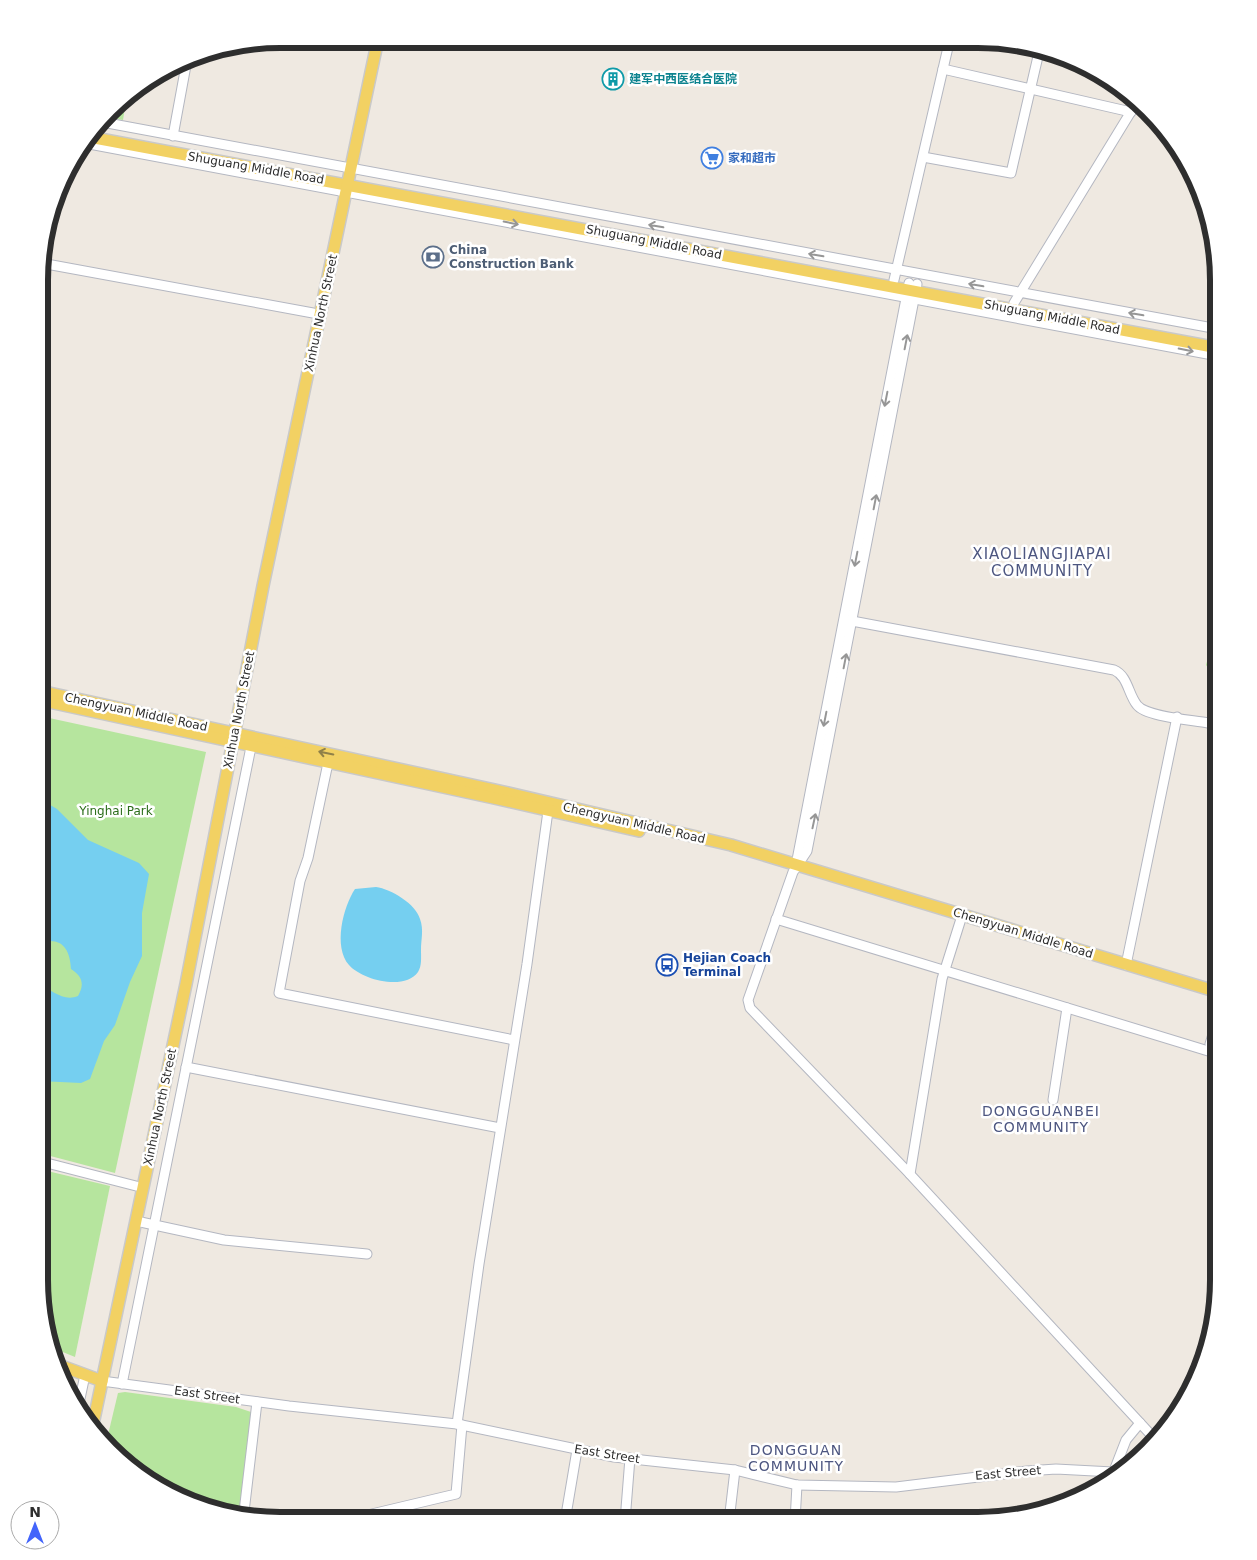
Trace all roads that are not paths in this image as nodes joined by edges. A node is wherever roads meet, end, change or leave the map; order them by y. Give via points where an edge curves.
1 (369, 48) edge
2 (376, 48) edge
3 (948, 48) edge
4 (1038, 55) edge
5 (186, 67) edge
6 (943, 69) junction
7 (1030, 89) junction
8 (1133, 108) edge
9 (1134, 108) edge
10 (109, 123) edge
11 (101, 132) edge
12 (172, 136) junction
13 (96, 138) edge
14 (92, 144) edge
15 (923, 157) junction
16 (345, 180) junction
17 (48, 264) edge
18 (895, 275) junction
19 (911, 291) junction
20 (1017, 298) junction
21 (313, 313) junction
22 (1210, 329) edge
23 (1210, 338) edge
24 (1210, 347) edge
25 (1210, 354) edge
26 (852, 621) junction
27 (48, 693) edge
28 (48, 702) edge
29 (1177, 717) junction
30 (1210, 723) edge
31 (230, 737) junction
32 (252, 747) junction
33 (328, 763) junction
34 (548, 811) junction
35 (794, 868) junction
36 (776, 919) junction
37 (960, 922) junction
38 (1126, 964) junction
39 (944, 972) junction
40 (1210, 990) edge
41 (1210, 998) edge
42 (1067, 1008) junction
43 (514, 1040) junction
44 (1210, 1052) edge
45 (186, 1067) junction
46 (1053, 1100) dead end
47 (500, 1128) junction
48 (48, 1164) edge
49 (910, 1174) junction
50 (136, 1186) junction
51 (136, 1221) junction
52 (154, 1225) junction
53 (366, 1254) dead end
54 (64, 1367) edge
55 (94, 1378) junction
56 (122, 1384) junction
57 (82, 1401) edge
58 (257, 1402) junction
59 (88, 1411) edge
60 (93, 1418) edge
61 (1140, 1423) junction
62 (460, 1425) junction
63 (1151, 1434) edge
64 (577, 1450) junction
65 (630, 1458) junction
66 (1115, 1467) edge
67 (736, 1470) junction
68 (1105, 1473) edge
69 (796, 1485) junction
70 (244, 1510) edge
71 (380, 1512) edge
72 (566, 1512) edge
73 (626, 1512) edge
74 (730, 1512) edge
75 (795, 1512) edge

1 - 16 main road, Xinhua North Street
2 - 16 main road, Xinhua North Street
3 - 6 street
4 - 7 street
5 - 12 street
6 - 7 street
6 - 15 street
7 - 8 street
7 - 15 street via 1011,173
9 - 20 street
10 - 12 street
11 - 16 main road, Shuguang Middle Road
12 - 16 street
13 - 16 main road, Shuguang Middle Road
14 - 16 street
15 - 18 street
18 -> 16 main road, Shuguang Middle Road
16 -> 19 main road, Shuguang Middle Road
16 - 21 main road, Xinhua North Street
16 - 31 main road, Xinhua North Street
17 - 21 street
18 - 19 main road, Shuguang Middle Road
20 -> 18 street
19 - 20 main road, Shuguang Middle Road
19 - 24 main road, Shuguang Middle Road
19 -> 25 street
26 -> 19 street
19 -> 35 street
22 -> 20 street
20 - 23 main road, Shuguang Middle Road
21 - 31 main road, Xinhua North Street
26 - 29 street via 1114,670 1123,677 1141,709
35 -> 26 street via 807,851
27 - 31 main road, Chengyuan Middle Road
28 - 31 main road, Chengyuan Middle Road
29 - 30 street
29 - 38 street
31 - 32 main road, Chengyuan Middle Road
35 -> 31 main road, Chengyuan Middle Road via 730,845 644,824
31 - 50 main road, Xinhua North Street
31 - 51 main road, Xinhua North Street via 186,984
32 - 33 main road, Chengyuan Middle Road
32 - 45 street
33 - 34 main road, Chengyuan Middle Road
33 - 43 street via 300,881 279,993
34 - 35 main road, Chengyuan Middle Road
34 - 43 street
35 - 36 street
35 - 37 main road, Chengyuan Middle Road
35 - 38 main road, Chengyuan Middle Road
36 - 39 street
36 - 49 street via 749,992 750,1008
37 - 39 street
37 - 41 main road, Chengyuan Middle Road
38 - 40 main road, Chengyuan Middle Road
39 - 42 street
39 - 49 street
42 - 44 street
42 - 46 street
43 - 47 street
45 - 47 street
45 - 52 street
47 - 62 street
48 - 50 street
49 - 61 street
50 - 55 main road, Xinhua North Street
51 - 52 street
51 - 55 main road, Xinhua North Street
52 - 53 street via 224,1240
52 - 56 street
54 - 55 main road
55 - 56 street, East Street
55 - 57 street
55 - 59 main road
55 - 60 main road
56 - 58 street, East Street
58 - 62 street, East Street
58 - 70 street
61 - 63 street
61 - 66 street via 1126,1440
62 - 64 street, East Street
62 - 71 street via 456,1494
64 - 65 street, East Street
64 - 72 street
65 - 67 street, East Street
65 - 73 street
67 - 69 street, East Street
67 - 74 street
68 - 69 street, East Street via 1056,1469 896,1487
69 - 75 street

